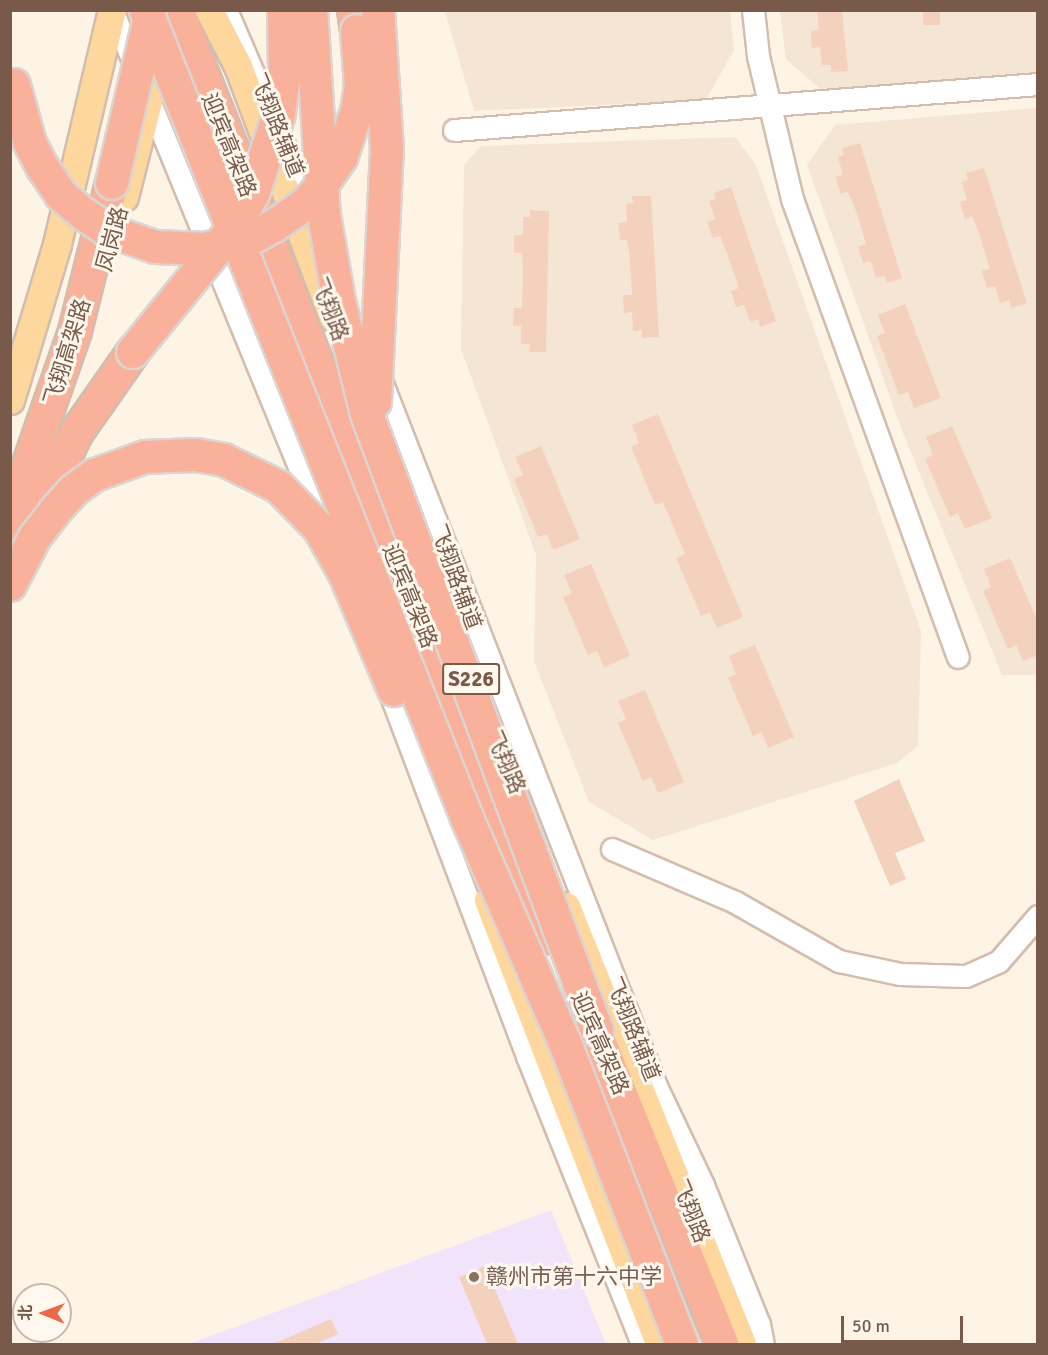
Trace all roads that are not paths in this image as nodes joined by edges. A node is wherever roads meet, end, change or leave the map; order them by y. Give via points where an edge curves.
1 (112, 10) edge
2 (130, 10) edge
3 (146, 10) edge
4 (151, 10) edge
5 (169, 10) edge
6 (177, 10) edge
7 (209, 10) edge
8 (226, 10) edge
9 (284, 10) edge
10 (311, 10) edge
11 (354, 10) edge
12 (378, 10) edge
13 (753, 10) edge
14 (10, 65) edge
15 (157, 75) junction
16 (1038, 84) edge
17 (149, 101) junction
18 (770, 105) junction
19 (454, 130) dead end
20 (103, 181) junction
21 (280, 351) junction
22 (10, 400) edge
23 (381, 445) junction
24 (10, 458) edge
25 (10, 518) edge
26 (10, 546) edge
27 (10, 579) edge
28 (10, 585) edge
29 (958, 657) dead end
30 (612, 849) dead end
31 (1038, 916) edge
32 (597, 1030) junction
33 (565, 1043) junction
34 (684, 1245) junction
35 (649, 1261) junction
36 (642, 1344) edge
37 (659, 1344) edge
38 (677, 1344) edge
39 (682, 1344) edge
40 (722, 1344) edge
41 (728, 1344) edge
42 (741, 1344) edge
43 (763, 1344) edge

1 - 17 street
1 - 22 main road via 57,244
2 - 15 main road, S226
2 - 20 highway
2 - 21 highway, bridge via 225,260
3 - 21 highway, 迎宾高架路, bridge
4 - 20 highway, bridge
5 - 15 main road, 凤岗路
6 - 32 highway, 迎宾高架路, bridge via 524,885
7 - 42 main road, 飞翔路 / S226 via 238,66 455,640 620,1035
8 - 43 street, 飞翔路辅道 via 251,61 417,469 473,626 656,1086 703,1185
9 - 27 highway, bridge via 285,69 279,114 253,194 233,229 134,352 77,432 28,531
10 - 23 highway, bridge via 324,215 348,342 367,414
11 - 14 highway, bridge via 361,87 341,158 322,185 290,216 255,236 205,249 155,247 128,238 107,230 62,195 30,143
12 - 23 highway, bridge via 387,149 374,390
13 - 18 street
15 - 17 main road, 凤岗路
15 - 37 main road, S226 via 399,663
16 - 18 street
17 - 26 main road, 凤岗路 via 105,269 60,416
17 - 36 street via 382,672 527,1056
18 - 19 street
18 - 29 street via 792,199
20 - 24 highway, 飞翔高架路
20 - 25 highway, 飞翔高架路 via 75,331
21 - 33 highway, 迎宾高架路, bridge via 467,818
23 - 32 highway, bridge
28 - 33 highway, bridge via 35,537 74,490 120,464 145,457 196,455 233,464 279,486 319,528 345,574 448,825
30 - 31 street via 735,902 839,961 900,974 966,976 999,961
32 - 34 highway, 迎宾高架路
33 - 35 highway, 迎宾高架路, bridge
34 - 40 highway, 迎宾高架路
34 - 41 highway
35 - 38 highway, bridge
35 - 39 highway, 迎宾高架路, bridge

